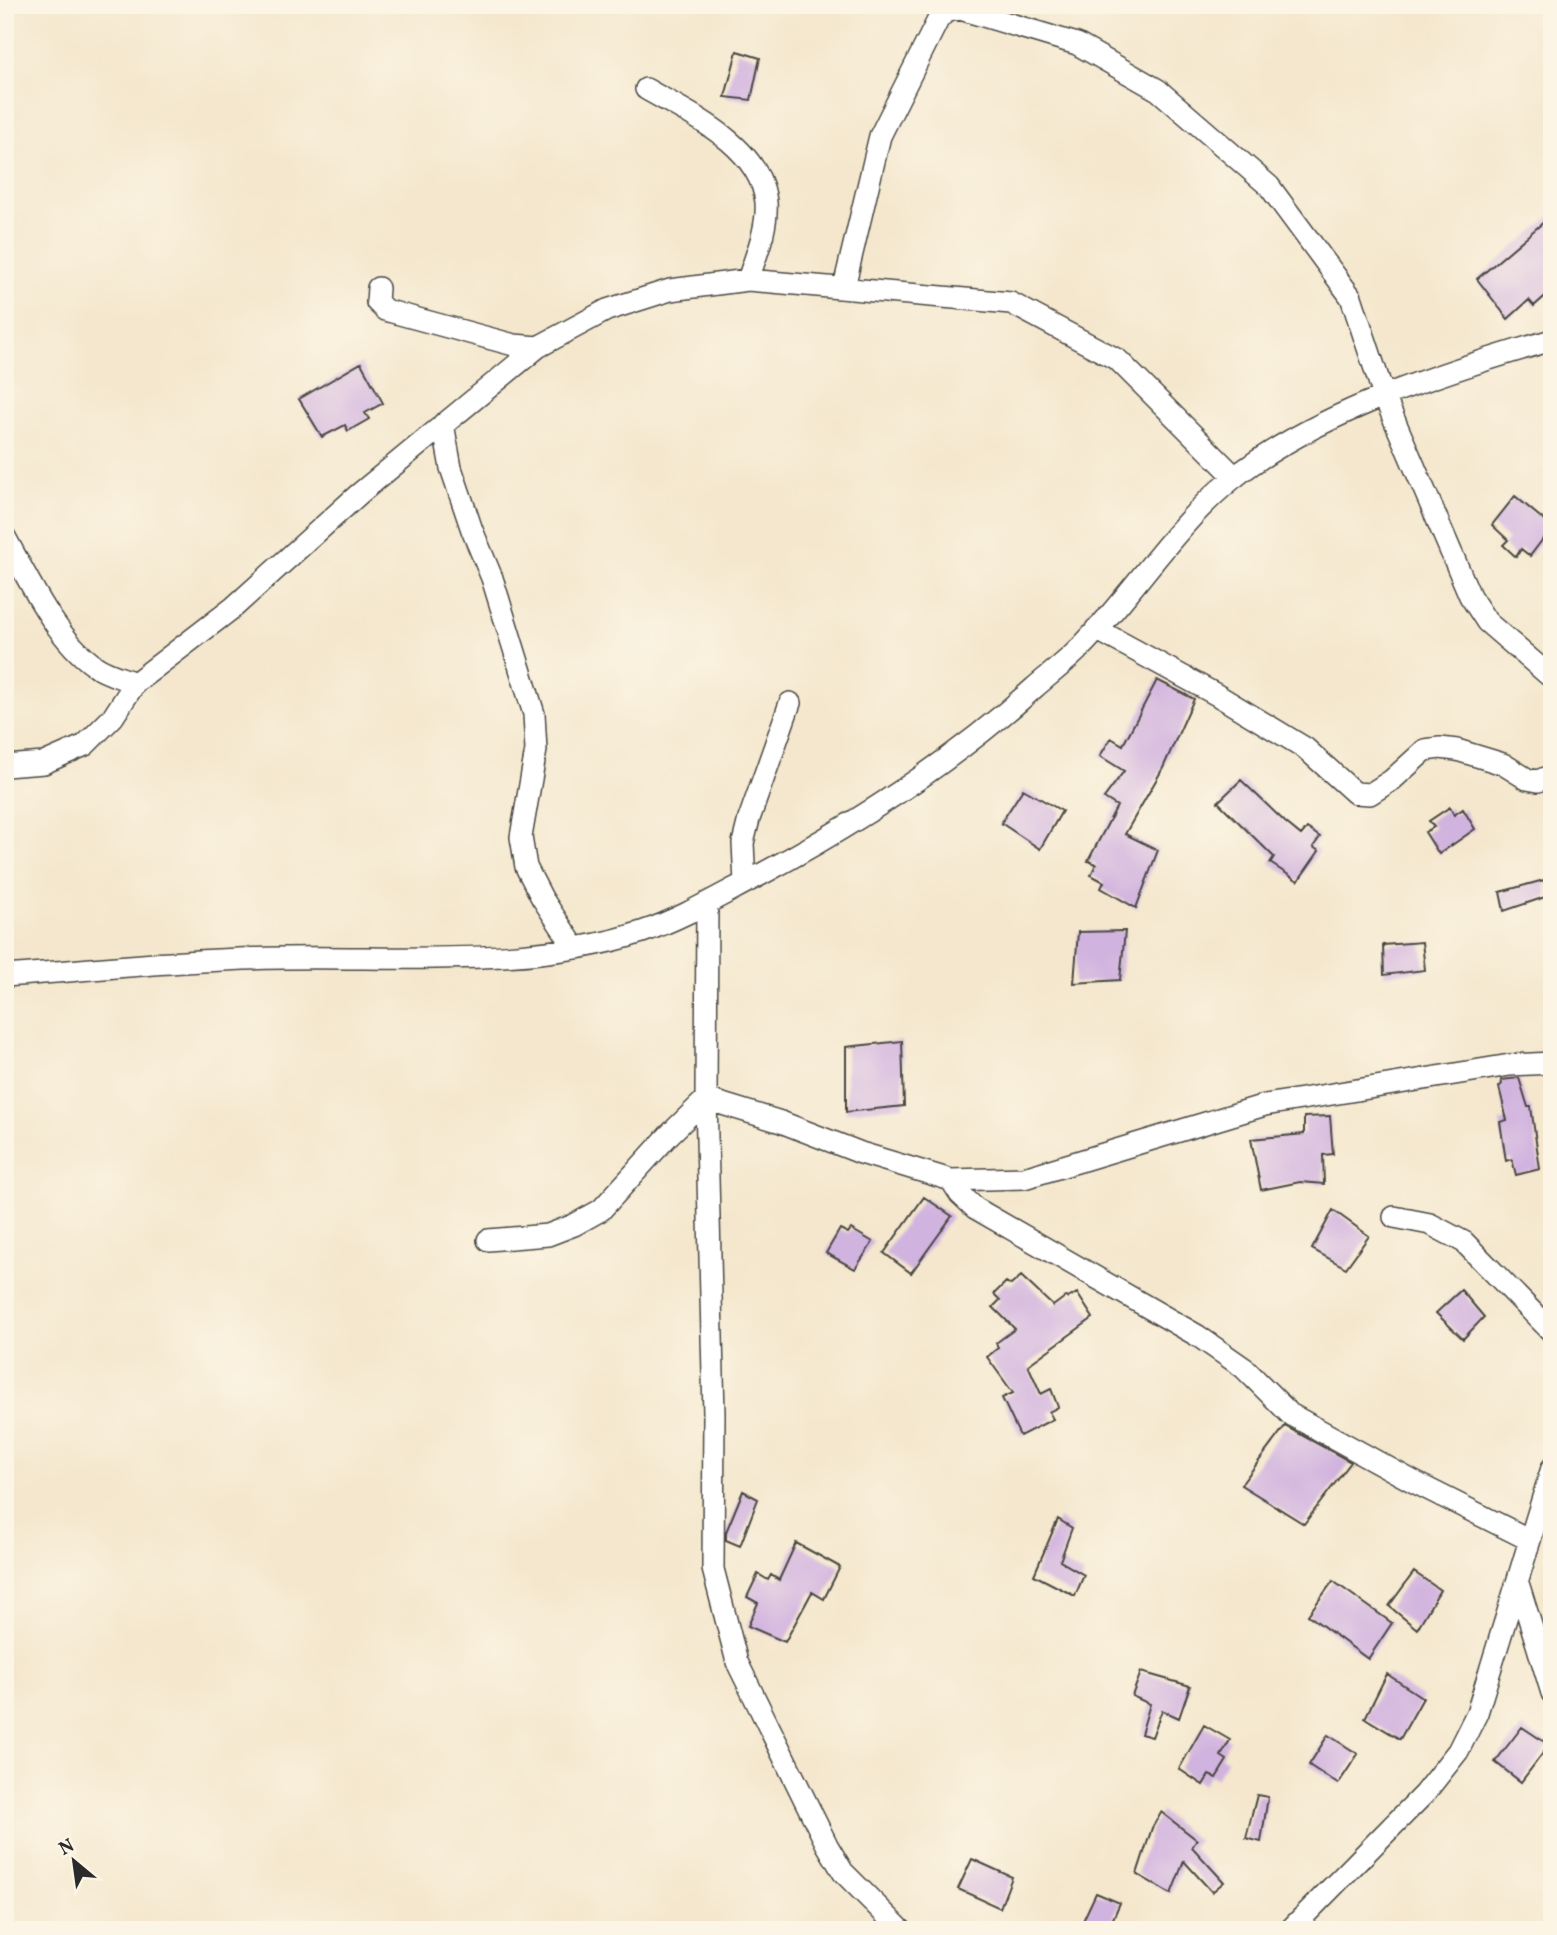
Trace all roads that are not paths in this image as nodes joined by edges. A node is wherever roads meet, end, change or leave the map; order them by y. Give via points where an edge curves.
1 (646, 89) dead end
2 (748, 280) junction
3 (844, 287) junction
4 (377, 288) dead end
5 (1552, 340) edge
6 (538, 348) junction
7 (1384, 396) junction
8 (443, 424) junction
9 (1235, 477) junction
10 (5, 537) edge
11 (1096, 629) junction
12 (1552, 678) edge
13 (135, 684) junction
14 (790, 703) dead end
15 (5, 766) edge
16 (1552, 775) edge
17 (745, 883) junction
18 (707, 903) junction
19 (575, 948) junction
20 (5, 976) edge
21 (1552, 1063) edge
22 (706, 1099) junction
23 (951, 1180) junction
24 (1394, 1217) dead end
25 (488, 1240) dead end
26 (1552, 1332) edge
27 (1552, 1468) edge
28 (1530, 1540) junction
29 (1518, 1583) junction
30 (1552, 1693) edge
31 (901, 1930) edge
32 (1290, 1930) edge

1 - 2 street via 715,130 744,155 760,177 766,203 762,238
2 - 3 street
2 - 6 street via 670,290 607,310
3 - 7 street via 880,135 939,18 960,9 1077,44 1158,90 1269,186 1351,297
3 - 9 street via 1011,303 1118,360
4 - 6 street via 377,302 385,310
5 - 7 street
6 - 8 street
7 - 9 street via 1288,442
7 - 12 street via 1470,596 1487,622
8 - 13 street via 234,607
8 - 19 street via 452,468 534,714 536,750 522,837 526,867
9 - 11 street via 1203,504
10 - 13 street via 72,645 96,667
11 - 16 street via 1305,748 1355,793 1370,794 1425,750 1440,748 1503,764 1527,779 1538,781
11 - 17 street via 992,726 904,789
13 - 15 street via 113,717 85,744 44,763
14 - 17 street via 743,843
17 - 18 street
18 - 19 street via 641,932
18 - 22 street
19 - 20 street via 478,957 280,958
21 - 23 street via 1510,1065 1265,1105 1024,1178
22 - 23 street
22 - 25 street via 601,1210 548,1235
22 - 31 street via 713,1569 737,1662 827,1845 843,1872
23 - 28 street via 975,1208 1198,1336 1244,1368 1290,1414
24 - 26 street via 1430,1224 1464,1242
27 - 28 street
28 - 29 street
29 - 30 street
29 - 32 street via 1477,1713 1458,1751 1424,1794

